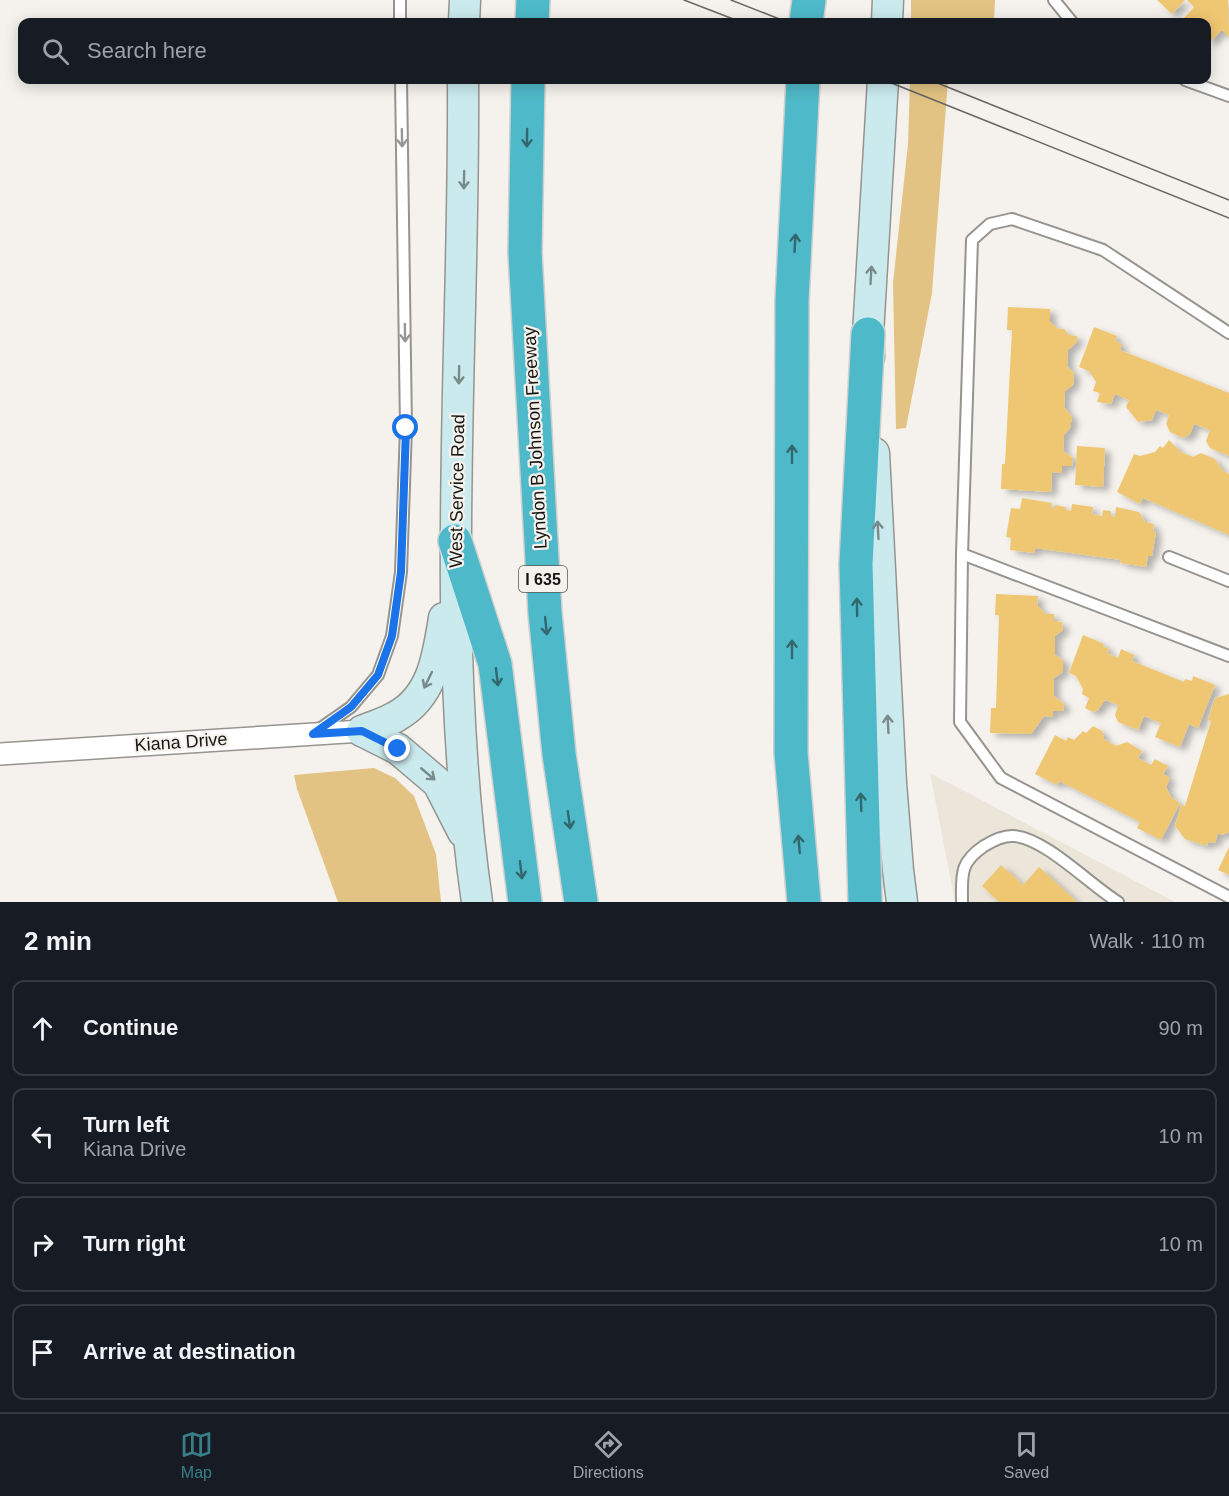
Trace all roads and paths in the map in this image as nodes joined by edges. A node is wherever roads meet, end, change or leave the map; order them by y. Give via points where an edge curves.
1 (400, 0) edge
2 (465, 0) edge
3 (533, 0) edge
4 (809, 0) edge
5 (888, 0) edge
6 (1054, 0) edge
7 (400, 18) edge
8 (464, 18) edge
9 (532, 18) edge
10 (807, 18) edge
11 (887, 18) edge
12 (1069, 18) edge
13 (401, 84) edge
14 (464, 84) edge
15 (528, 84) edge
16 (803, 84) edge
17 (883, 84) edge
18 (1196, 84) edge
19 (1229, 96) edge
20 (1229, 333) edge
21 (868, 334) junction
22 (455, 541) junction
23 (962, 554) junction
24 (1168, 557) dead end
25 (1229, 581) edge
26 (1229, 656) edge
27 (362, 731) junction
28 (313, 734) junction
29 (0, 754) edge
30 (469, 842) junction
31 (1229, 897) edge
32 (477, 902) edge
33 (525, 902) edge
34 (581, 902) edge
35 (804, 902) edge
36 (865, 902) edge
37 (902, 902) edge
38 (962, 902) edge
39 (1118, 902) edge

1 - 7 lane
2 - 8 main road
3 - 9 highway
4 - 10 highway
5 - 11 main road
6 - 12 lane
13 -> 28 lane via 406,428 401,572 394,626 378,675 351,707
14 -> 22 main road, West Service Road
15 -> 34 highway, Lyndon B Johnson Freeway / I 635 via 525,254 545,613 559,754
35 -> 16 highway via 791,753 792,301
21 -> 17 main road
18 - 19 lane
20 - 23 lane via 1102,250 1012,219 990,224 972,240
36 -> 21 highway via 856,564
37 -> 21 main road via 891,783
22 -> 27 main road via 436,664 421,695 398,716
22 - 30 main road, West Service Road
22 -> 33 highway via 495,664
23 - 26 lane
23 - 31 lane via 960,722 1001,778
24 - 25 lane
27 - 28 street, Kiana Drive
27 -> 30 main road via 398,749 438,783
28 - 29 street, Kiana Drive
30 - 32 main road, West Service Road
38 - 39 lane via 962,870 970,858 996,839 1013,836 1052,854

